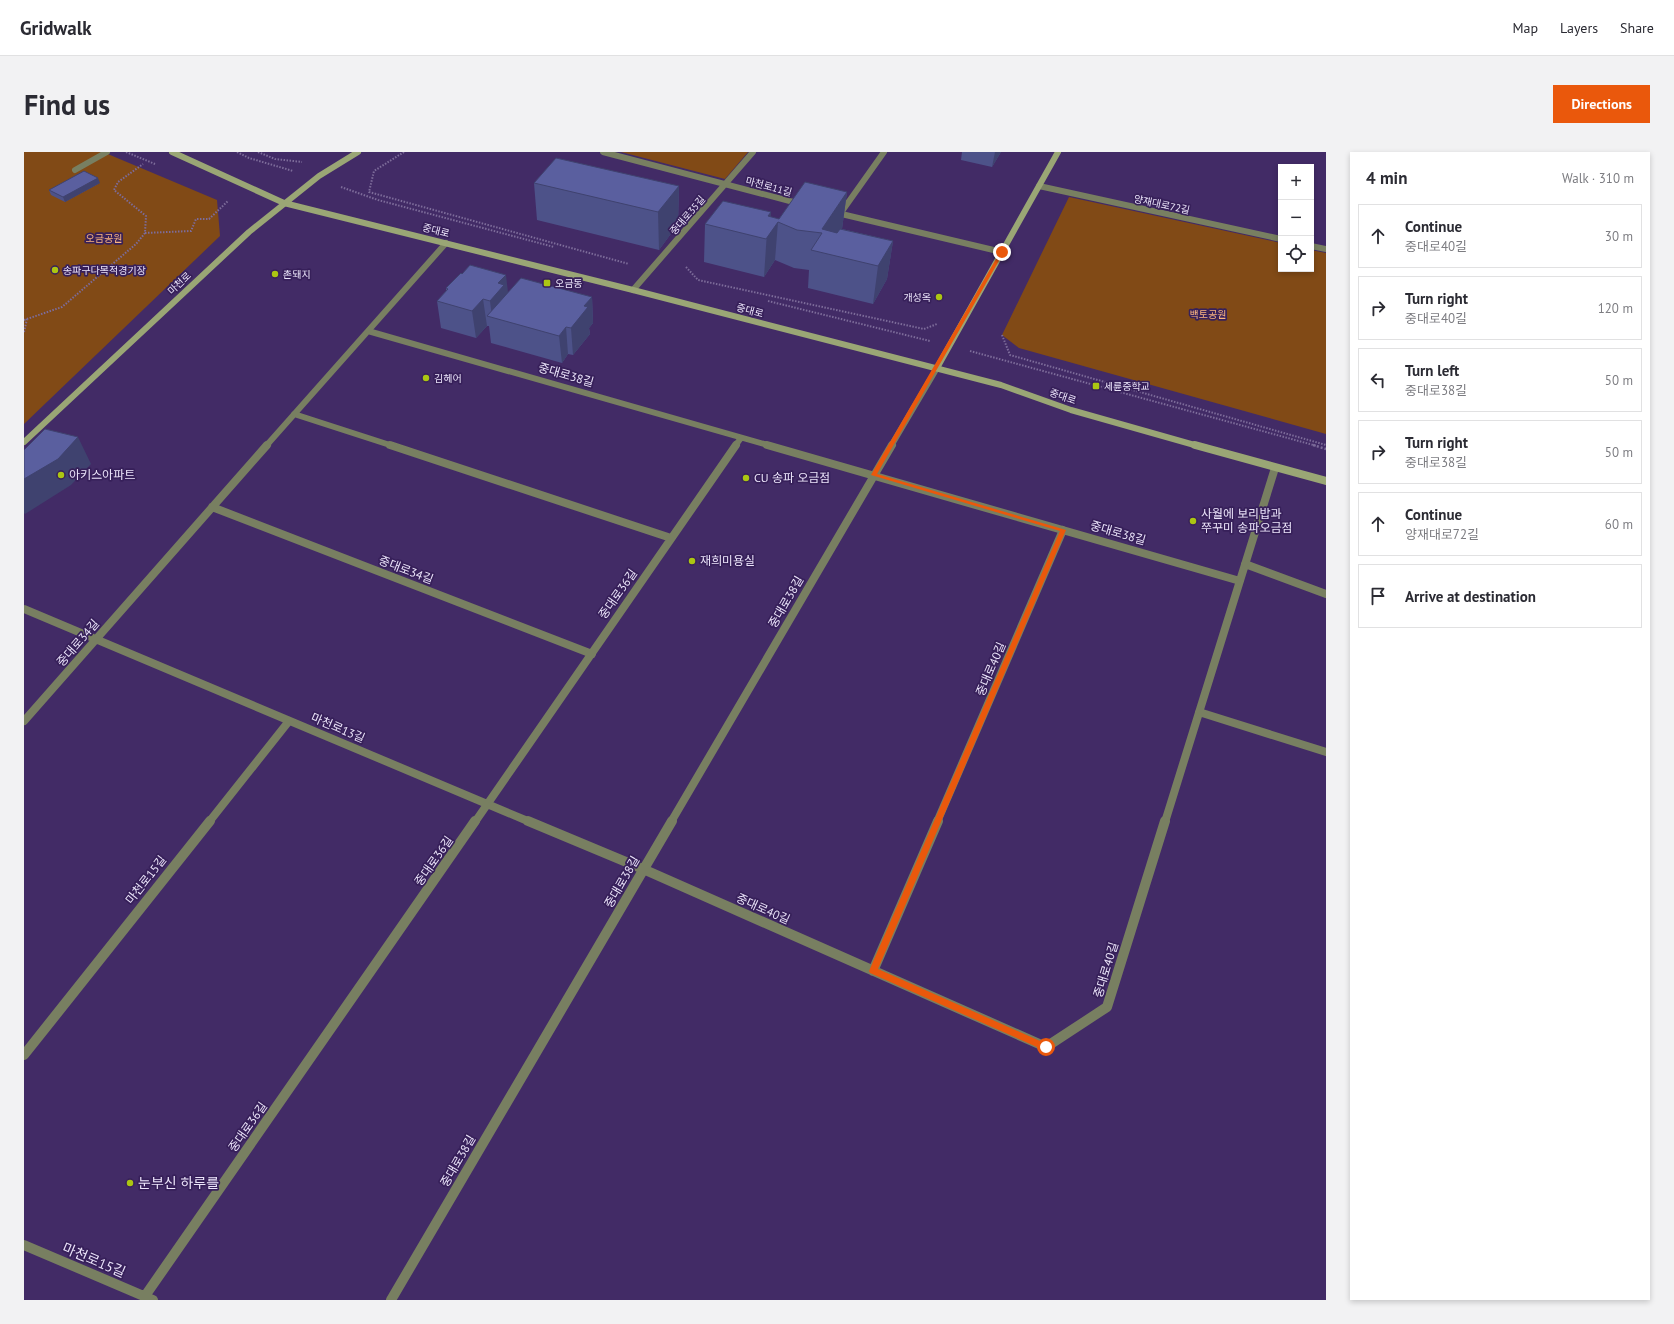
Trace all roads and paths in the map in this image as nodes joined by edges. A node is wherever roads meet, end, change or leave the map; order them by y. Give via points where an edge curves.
1 (107, 152) edge
2 (237, 152) edge
3 (258, 152) edge
4 (358, 152) edge
5 (404, 152) edge
6 (602, 152) edge
7 (754, 152) edge
8 (884, 152) edge
9 (1058, 152) edge
10 (176, 153) edge
11 (303, 162) dead end
12 (142, 164) dead end
13 (75, 170) dead end
14 (316, 178) junction
15 (726, 184) junction
16 (1039, 186) junction
17 (228, 201) dead end
18 (284, 202) junction
19 (809, 206) edge
20 (825, 210) edge
21 (840, 214) junction
22 (145, 233) junction
23 (1278, 238) edge
24 (446, 243) junction
25 (1314, 247) edge
26 (1326, 249) edge
27 (1002, 252) junction
28 (630, 264) dead end
29 (686, 267) dead end
30 (648, 272) junction
31 (633, 290) junction
32 (764, 300) dead end
33 (27, 319) junction
34 (24, 320) edge
35 (940, 323) dead end
36 (368, 331) junction
37 (24, 332) edge
38 (1002, 335) dead end
39 (949, 346) junction
40 (936, 368) junction
41 (294, 414) junction
42 (741, 438) junction
43 (24, 442) edge
44 (1326, 444) edge
45 (1326, 449) edge
46 (1275, 468) junction
47 (874, 475) junction
48 (1326, 481) edge
49 (212, 507) junction
50 (1063, 530) junction
51 (672, 538) junction
52 (1245, 564) junction
53 (1240, 581) junction
54 (1326, 594) edge
55 (24, 609) edge
56 (96, 640) junction
57 (592, 654) junction
58 (1199, 712) junction
59 (24, 721) edge
60 (289, 721) junction
61 (1326, 752) edge
62 (488, 804) junction
63 (643, 869) junction
64 (873, 971) junction
65 (24, 1055) edge
66 (24, 1245) edge
67 (149, 1298) edge
68 (391, 1300) edge

1 - 13 street
2 - 14 path
3 - 11 path via 275,159
4 - 14 main road, 마천로
5 - 28 path via 374,171 369,192
6 - 15 street, 마천로11길
7 - 15 street, 중대로35길
8 - 21 street
9 - 16 main road
10 - 18 main road, 중대로
12 - 22 path via 118,182 114,190 146,216
14 - 18 main road, 마천로
14 - 30 path via 378,200
15 - 19 street, 마천로11길
15 - 30 street, 중대로35길
16 - 23 street, 양재대로72길
16 - 27 main road
17 - 22 path via 209,219 196,219 191,231
18 - 24 main road, 중대로
18 - 43 main road, 마천로
20 - 21 street
21 - 27 street
22 - 33 path via 136,244 62,307
24 - 31 main road, 중대로
24 - 36 street, 중대로34길
25 - 26 street
27 - 39 main road
29 - 35 path via 698,280 924,329
30 - 31 street, 중대로35길
31 - 40 main road, 중대로
32 - 39 path
33 - 34 path
33 - 37 path
36 - 41 street, 중대로34길
36 - 42 street, 중대로38길
38 - 44 path via 1010,355
39 - 40 main road
39 - 45 path
40 - 46 main road, 중대로 via 1001,385 1071,410
40 - 47 street, 중대로38길
41 - 49 street, 중대로34길
41 - 51 street
42 - 47 street, 중대로38길
42 - 51 street, 중대로36길
46 - 48 main road, 중대로
46 - 52 street, 중대로40길
47 - 50 street, 중대로38길
47 - 63 street, 중대로38길
49 - 56 street, 중대로34길
49 - 57 street, 중대로34길
50 - 53 street, 중대로38길
50 - 64 street, 중대로40길
51 - 57 street, 중대로36길
52 - 53 street, 중대로40길
52 - 54 street
53 - 58 street, 중대로40길
55 - 56 street, 마천로13길
56 - 59 street, 중대로34길
56 - 60 street, 마천로13길
57 - 62 street, 중대로36길
58 - 61 street
58 - 64 street, 중대로40길 via 1107,1007 1046,1047
60 - 62 street, 마천로13길
60 - 65 street, 마천로15길
62 - 63 street, 마천로13길
62 - 67 street, 중대로36길
63 - 64 street, 중대로40길
63 - 68 street, 중대로38길
66 - 67 street, 마천로15길

